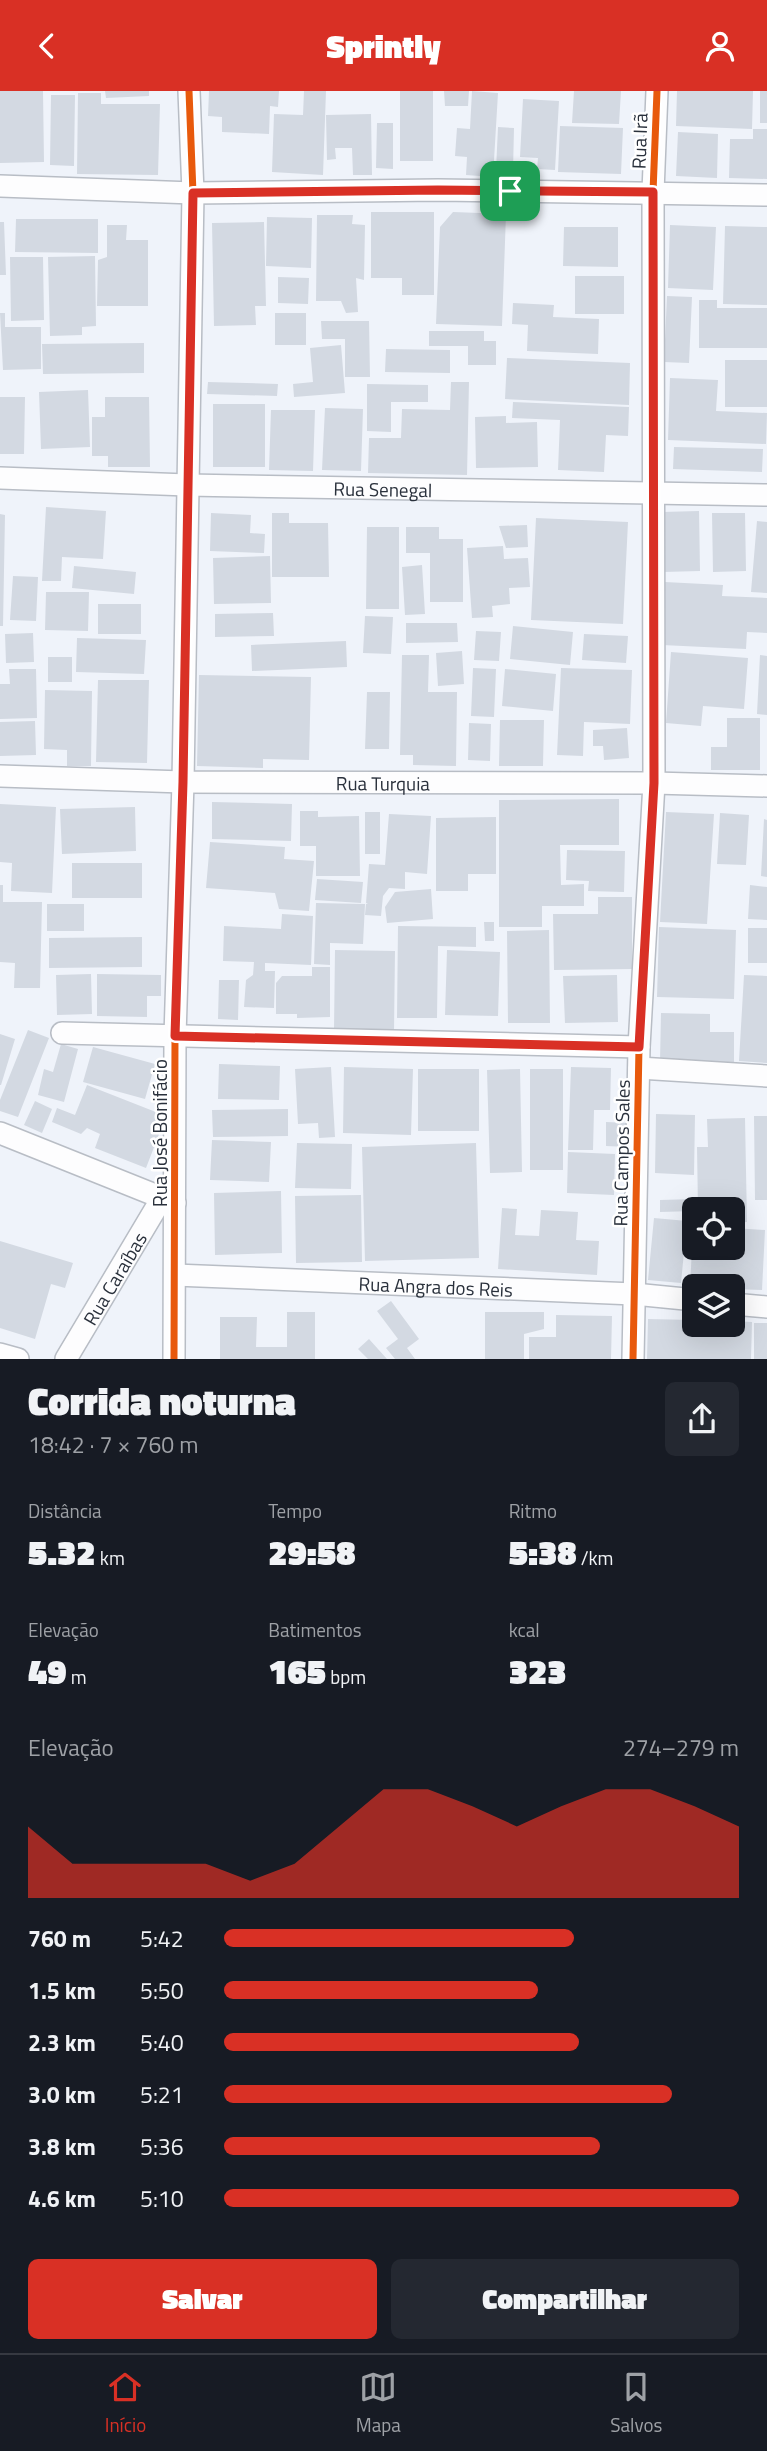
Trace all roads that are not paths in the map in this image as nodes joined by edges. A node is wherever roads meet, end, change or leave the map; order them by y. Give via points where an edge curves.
1 (189, 91) edge
2 (657, 91) edge
3 (0, 186) edge
4 (653, 192) junction
5 (193, 193) junction
6 (767, 195) edge
7 (0, 478) edge
8 (187, 485) junction
9 (653, 492) junction
10 (767, 495) edge
11 (0, 776) edge
12 (183, 782) junction
13 (654, 783) junction
14 (767, 786) edge
15 (62, 1033) dead end
16 (175, 1036) junction
17 (639, 1058) junction
18 (767, 1076) edge
19 (0, 1133) edge
20 (168, 1201) junction
21 (175, 1275) junction
22 (634, 1294) junction
23 (682, 1299) edge
24 (745, 1305) edge
25 (767, 1307) edge
26 (0, 1354) edge
27 (18, 1359) edge
28 (66, 1359) edge
29 (174, 1359) edge
30 (633, 1359) edge

1 - 5 street, Rua José Bonifácio
2 - 4 street, Rua Irã
3 - 5 street
4 - 5 street
4 - 6 street
4 - 9 street, Rua Campos Sales
5 - 8 street, Rua José Bonifácio
7 - 8 street, Rua Senegal
8 - 9 street, Rua Senegal
8 - 12 street, Rua José Bonifácio
9 - 10 street, Rua Senegal
9 - 13 street, Rua Campos Sales
11 - 12 street, Rua Turquia
12 - 13 street, Rua Turquia
12 - 16 street, Rua José Bonifácio
13 - 14 street, Rua Turquia
13 - 17 street, Rua Campos Sales
15 - 16 street
16 - 17 street
16 - 20 street, Rua José Bonifácio
17 - 18 street
17 - 22 street, Rua Campos Sales
19 - 20 street
20 - 21 street, Rua José Bonifácio
20 - 28 street, Rua Caraíbas
21 - 22 street, Rua Angra dos Reis
21 - 29 street, Rua José Bonifácio
22 - 23 street, Rua Angra dos Reis
22 - 30 street, Rua Campos Sales
24 - 25 street
26 - 27 street

